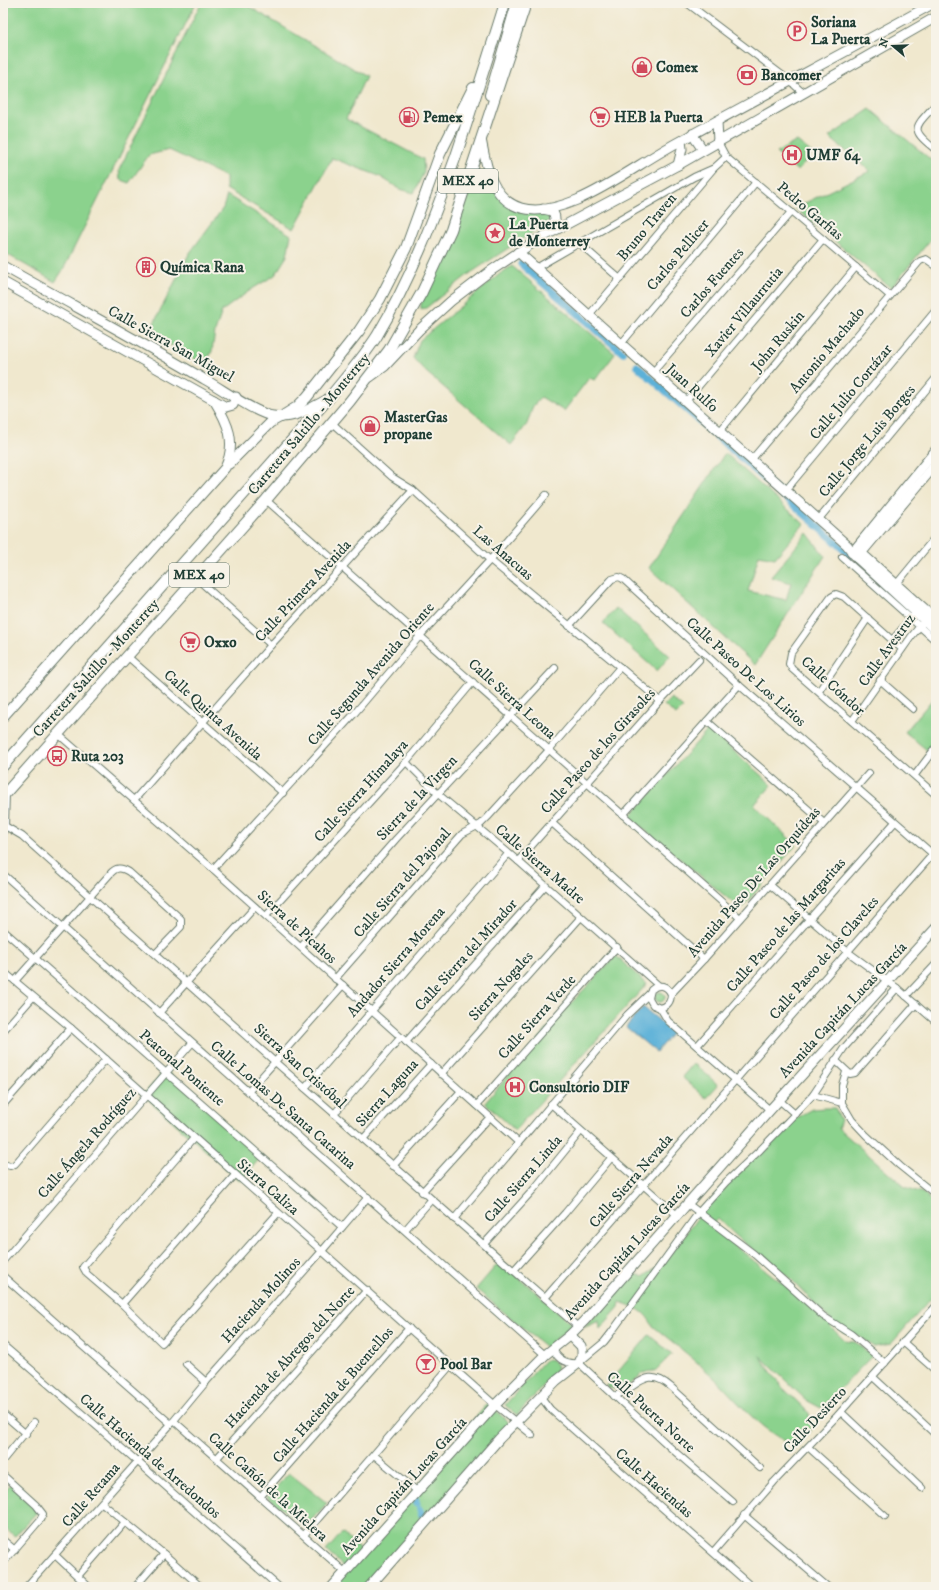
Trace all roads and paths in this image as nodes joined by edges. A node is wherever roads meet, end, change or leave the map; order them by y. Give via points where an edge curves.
1 (498, 3) edge
2 (505, 3) edge
3 (517, 3) edge
4 (526, 3) edge
5 (687, 3) edge
6 (934, 3) edge
7 (936, 17) edge
8 (497, 29) junction
9 (485, 65) junction
10 (790, 81) junction
11 (802, 92) junction
12 (936, 104) edge
13 (717, 121) junction
14 (486, 125) junction
15 (692, 134) junction
16 (481, 139) junction
17 (681, 141) junction
18 (718, 142) junction
19 (703, 150) junction
20 (936, 150) edge
21 (726, 157) junction
22 (678, 165) junction
23 (714, 168) junction
24 (756, 182) junction
25 (543, 209) junction
26 (791, 212) junction
27 (548, 234) junction
28 (823, 239) junction
29 (579, 243) junction
30 (406, 248) junction
31 (518, 252) junction
32 (3, 266) edge
33 (936, 266) edge
34 (856, 267) junction
35 (536, 268) junction
36 (620, 279) junction
37 (3, 282) edge
38 (890, 296) junction
39 (936, 310) edge
40 (589, 315) junction
41 (376, 336) junction
42 (621, 344) junction
43 (653, 372) junction
44 (936, 378) edge
45 (368, 379) junction
46 (236, 397) junction
47 (329, 398) junction
48 (214, 400) junction
49 (686, 402) junction
50 (281, 417) junction
51 (332, 423) junction
52 (720, 431) junction
53 (936, 450) edge
54 (752, 459) junction
55 (936, 464) edge
56 (225, 468) junction
57 (413, 490) junction
58 (786, 490) junction
59 (546, 495) dead end
60 (266, 500) junction
61 (818, 519) junction
62 (936, 536) edge
63 (855, 552) junction
64 (842, 557) dead end
65 (490, 560) junction
66 (341, 568) junction
67 (196, 578) junction
68 (894, 587) junction
69 (936, 606) edge
70 (916, 612) junction
71 (868, 618) junction
72 (927, 620) edge
73 (570, 626) junction
74 (936, 630) edge
75 (420, 636) junction
76 (893, 639) junction
77 (936, 641) edge
78 (271, 644) junction
79 (902, 648) junction
80 (127, 656) junction
81 (699, 660) dead end
82 (620, 667) junction
83 (555, 668) dead end
84 (880, 680) junction
85 (473, 682) junction
86 (739, 685) junction
87 (819, 691) junction
88 (660, 701) junction
89 (913, 709) dead end
90 (511, 716) junction
91 (3, 717) edge
92 (707, 720) junction
93 (852, 721) junction
94 (202, 723) junction
95 (58, 734) junction
96 (936, 746) edge
97 (549, 750) junction
98 (406, 762) junction
99 (3, 766) edge
100 (869, 773) dead end
101 (914, 775) junction
102 (586, 783) junction
103 (856, 786) junction
104 (283, 793) junction
105 (4, 794) edge
106 (438, 794) junction
107 (936, 795) edge
108 (134, 800) junction
109 (623, 815) junction
110 (895, 822) junction
111 (552, 823) junction
112 (824, 823) junction
113 (476, 826) junction
114 (4, 829) edge
115 (508, 854) junction
116 (934, 856) edge
117 (518, 861) junction
118 (213, 869) junction
119 (3, 874) edge
120 (770, 885) junction
121 (545, 886) junction
122 (90, 897) junction
123 (255, 907) junction
124 (266, 916) junction
125 (581, 917) junction
126 (740, 918) junction
127 (809, 919) junction
128 (63, 928) junction
129 (936, 928) edge
130 (3, 930) edge
131 (301, 947) junction
132 (617, 947) junction
133 (848, 952) junction
134 (155, 954) junction
135 (36, 957) junction
136 (704, 959) junction
137 (936, 964) edge
138 (3, 971) edge
139 (335, 979) junction
140 (15, 981) junction
141 (186, 982) junction
142 (888, 982) junction
143 (658, 985) junction
144 (343, 986) junction
145 (897, 988) junction
146 (649, 994) junction
147 (671, 994) junction
148 (906, 996) junction
149 (33, 997) junction
150 (916, 1004) junction
151 (660, 1008) junction
152 (371, 1012) junction
153 (159, 1013) junction
154 (936, 1022) edge
155 (71, 1028) junction
156 (3, 1031) edge
157 (400, 1038) junction
158 (406, 1042) junction
159 (192, 1043) junction
160 (697, 1046) junction
161 (106, 1059) junction
162 (836, 1060) junction
163 (274, 1061) junction
164 (431, 1064) junction
165 (166, 1072) junction
166 (846, 1072) junction
167 (441, 1074) junction
168 (735, 1080) junction
169 (305, 1088) junction
170 (249, 1091) junction
171 (460, 1091) junction
172 (146, 1095) junction
173 (813, 1095) junction
174 (779, 1100) junction
175 (842, 1103) junction
176 (551, 1104) junction
177 (3, 1105) edge
178 (477, 1105) junction
179 (770, 1110) junction
180 (334, 1114) junction
181 (795, 1114) junction
182 (490, 1117) junction
183 (581, 1131) junction
184 (194, 1138) junction
185 (363, 1139) junction
186 (518, 1142) junction
187 (611, 1158) junction
188 (3, 1164) edge
189 (393, 1166) junction
190 (235, 1175) junction
191 (643, 1186) junction
192 (422, 1192) junction
193 (936, 1195) edge
194 (368, 1197) junction
195 (431, 1200) junction
196 (688, 1204) junction
197 (699, 1212) junction
198 (278, 1213) junction
199 (677, 1215) junction
200 (454, 1219) junction
201 (342, 1227) junction
202 (405, 1230) junction
203 (484, 1244) junction
204 (322, 1251) junction
205 (3, 1261) edge
206 (514, 1270) junction
207 (3, 1276) edge
208 (367, 1290) junction
209 (545, 1298) junction
210 (122, 1304) junction
211 (935, 1309) edge
212 (578, 1327) junction
213 (409, 1328) junction
214 (570, 1335) junction
215 (904, 1342) junction
216 (3, 1345) edge
217 (553, 1348) junction
218 (546, 1355) junction
219 (579, 1363) junction
220 (885, 1363) junction
221 (186, 1364) dead end
222 (452, 1365) junction
223 (936, 1371) edge
224 (872, 1377) junction
225 (206, 1382) junction
226 (614, 1396) junction
227 (541, 1397) junction
228 (495, 1405) junction
229 (841, 1412) junction
230 (3, 1414) edge
231 (516, 1421) junction
232 (34, 1422) dead end
233 (173, 1422) junction
234 (26, 1434) junction
235 (532, 1435) dead end
236 (936, 1435) edge
237 (808, 1448) junction
238 (374, 1455) junction
239 (217, 1458) junction
240 (3, 1460) edge
241 (138, 1462) junction
242 (760, 1468) dead end
243 (3, 1475) edge
244 (922, 1488) dead end
245 (417, 1492) junction
246 (260, 1497) junction
247 (732, 1502) dead end
248 (102, 1503) junction
249 (744, 1515) junction
250 (885, 1516) dead end
251 (125, 1522) junction
252 (304, 1536) junction
253 (3, 1540) edge
254 (15, 1550) junction
255 (713, 1552) junction
256 (164, 1554) junction
257 (55, 1555) junction
258 (3, 1563) edge
259 (345, 1572) junction
260 (78, 1576) junction
261 (26, 1587) edge
262 (89, 1587) edge
263 (135, 1587) edge
264 (200, 1587) edge
265 (279, 1587) edge
266 (332, 1587) edge
267 (369, 1587) edge
268 (752, 1587) edge
269 (828, 1587) edge

1 - 8 main road
2 - 8 main road, Carretera Saltillo - Monterrey / MEX 40
3 - 14 main road via 488,102
4 - 14 main road, Carretera Saltillo - Monterrey / MEX 40
5 - 10 street
6 - 10 street
7 - 11 street
8 - 9 main road, Carretera Saltillo - Monterrey / MEX 40
9 - 30 main road via 440,154
9 - 41 main road, Carretera Saltillo - Monterrey / MEX 40 via 466,128 433,220 409,275
10 - 11 street
10 - 13 street
11 - 18 street
12 - 20 street via 919,124 917,131 920,138
13 - 15 street
13 - 18 street
14 - 16 main road, Carretera Saltillo - Monterrey / MEX 40
15 - 17 street
15 - 19 street
16 - 25 street via 489,176 502,196 521,208
16 - 45 main road, Carretera Saltillo - Monterrey / MEX 40 via 451,230 436,263 403,328
17 - 22 street
17 - 25 street via 595,191 565,204
18 - 19 street
18 - 21 street, Pedro Garfias
19 - 22 street
21 - 23 street, Bruno Traven
21 - 24 street, Pedro Garfias
22 - 27 street
23 - 29 street
23 - 36 street, Bruno Traven
24 - 26 street, Pedro Garfias
24 - 42 street, Carlos Pellicer
25 - 27 street via 552,211 555,215 555,223
26 - 28 street, Pedro Garfias
26 - 43 street, Carlos Fuentes
27 - 31 street
28 - 34 street, Pedro Garfias
28 - 49 street, Xavier Villaurrutia
29 - 35 street
29 - 36 street
30 - 41 main road via 385,303
30 - 50 main road via 380,299 359,331 302,403
31 - 35 street, Juan Rulfo
31 - 45 street via 435,315 385,366
32 - 46 street, Calle Sierra San Miguel
33 - 38 street, Antonio Machado via 923,259
34 - 38 street, Pedro Garfias
34 - 52 street, John Ruskin
35 - 40 street, Juan Rulfo
36 - 40 street, Bruno Traven
37 - 48 street, Calle Sierra San Miguel
38 - 54 street, Antonio Machado
39 - 58 street, Calle Julio Cortázar
40 - 42 street, Juan Rulfo
41 - 47 main road, Carretera Saltillo - Monterrey / MEX 40
42 - 43 street, Juan Rulfo
43 - 49 street, Juan Rulfo
44 - 61 street, Calle Jorge Luis Borges
45 - 51 main road, Carretera Saltillo - Monterrey / MEX 40
46 - 48 street, Calle Sierra San Miguel via 230,407
46 - 50 street, Calle Sierra San Miguel via 263,413
47 - 50 street, Calle Sierra San Miguel via 296,416
47 - 99 main road, Carretera Saltillo - Monterrey / MEX 40
48 - 56 street via 228,426 230,436 231,446
49 - 52 street, Juan Rulfo
50 - 56 street via 270,423
51 - 57 street, Las Anacuas via 392,476
51 - 60 main road, Carretera Saltillo - Monterrey / MEX 40
52 - 54 street, Juan Rulfo
53 - 63 street
54 - 58 street, Juan Rulfo
55 - 63 street
56 - 91 street
57 - 65 street, Las Anacuas
57 - 66 street, Calle Primera Avenida
58 - 61 street, Juan Rulfo
59 - 65 street, Calle Segunda Avenida Oriente
60 - 66 street, Calle Sierra Leona
60 - 67 main road, Carretera Saltillo - Monterrey / MEX 40
61 - 63 street, Juan Rulfo
62 - 68 street
63 - 68 street, Juan Rulfo
64 - 70 street
65 - 73 street, Las Anacuas
65 - 75 street, Calle Segunda Avenida Oriente
66 - 75 street, Calle Sierra Leona
66 - 78 street, Calle Primera Avenida
67 - 78 street
67 - 80 main road, Carretera Saltillo - Monterrey / MEX 40
68 - 70 street, Juan Rulfo
69 - 72 street, Calle Avestruz
70 - 72 street, Juan Rulfo
70 - 72 street
70 - 76 street, Calle Avestruz
71 - 76 street, Calle Cóndor
71 - 87 street
71 - 87 street, Calle Cóndor via 844,597 833,595 791,653 789,664 792,669
72 - 74 street, Juan Rulfo
72 - 77 street
72 - 79 street, Calle Avestruz
73 - 82 street, Las Anacuas
73 - 86 street, Calle Paseo De Los Lirios via 612,579 619,578 627,581
75 - 85 street, Calle Sierra Leona
75 - 104 street, Calle Segunda Avenida Oriente
76 - 79 street, Calle Cóndor
78 - 94 street, Calle Primera Avenida
79 - 84 street, Calle Avestruz
80 - 94 street, Calle Quinta Avenida
80 - 95 main road, Carretera Saltillo - Monterrey / MEX 40
81 - 88 street, Calle Paseo de los Girasoles
82 - 88 street, Las Anacuas
82 - 97 street, Calle Sierra del Pajonal
83 - 90 street, Sierra de la Virgen
84 - 89 street
84 - 93 street, Calle Avestruz
85 - 90 street, Calle Sierra Leona
85 - 98 street, Calle Sierra Himalaya
86 - 92 street
86 - 103 street, Calle Paseo De Los Lirios
87 - 93 street, Calle Cóndor
88 - 102 street, Calle Paseo de los Girasoles
90 - 97 street, Calle Sierra Leona
90 - 106 street, Sierra de la Virgen
92 - 109 street
92 - 112 street
93 - 101 street, Calle Cóndor
94 - 104 street, Calle Quinta Avenida
94 - 108 street, Calle Primera Avenida
95 - 105 main road, Carretera Saltillo - Monterrey / MEX 40
95 - 108 street, Sierra de Picahos
96 - 101 street
97 - 102 street, Calle Sierra Leona
97 - 113 street, Calle Sierra del Pajonal via 488,817
98 - 106 street, Calle Sierra Madre
98 - 124 street, Calle Sierra Himalaya
100 - 103 street, Avenida Paseo De Las Orquídeas
101 - 107 street, Calle Cóndor
102 - 109 street, Calle Sierra Leona
102 - 111 street, Calle Paseo de los Girasoles
103 - 110 street
103 - 112 street, Avenida Paseo De Las Orquídeas
104 - 118 street, Calle Segunda Avenida Oriente
105 - 114 street
106 - 113 street, Calle Sierra Madre
106 - 131 street, Sierra de la Virgen
108 - 118 street, Sierra de Picahos
109 - 126 street, Calle Sierra Leona
110 - 116 street
110 - 127 street, Calle Paseo de las Margaritas
111 - 117 street, Calle Paseo de los Girasoles
111 - 136 street
112 - 120 street, Avenida Paseo De Las Orquídeas
113 - 115 street, Calle Sierra Madre
113 - 139 street, Calle Sierra del Pajonal via 462,834
114 - 122 street, Sierra San Cristóbal via 22,836
115 - 117 street, Calle Sierra Madre
115 - 152 street, Andador Sierra Morena
116 - 133 street, Calle Paseo de los Claveles
117 - 121 street, Calle Sierra Madre
118 - 123 street, Sierra de Picahos
119 - 128 street, Calle Lomas De Santa Catarina
120 - 126 street, Avenida Paseo De Las Orquídeas
120 - 127 street
121 - 125 street, Calle Sierra Madre
121 - 158 street, Calle Sierra del Mirador
122 - 128 street
122 - 134 street, Sierra San Cristóbal
122 - 134 street via 113,870 120,868 145,885 182,922 179,929
123 - 124 street, Sierra de Picahos
123 - 141 street
124 - 131 street, Sierra de Picahos
125 - 132 street, Calle Sierra Madre
125 - 167 street, Sierra Nogales
126 - 136 street, Avenida Paseo De Las Orquídeas
127 - 133 street
127 - 160 street, Calle Paseo de las Margaritas
128 - 135 street
128 - 153 street, Calle Lomas De Santa Catarina
129 - 142 street, Avenida Capitán Lucas García
130 - 135 street, Peatonal Poniente
131 - 139 street, Sierra de Picahos
132 - 143 street, Calle Sierra Madre
132 - 178 street, Calle Sierra Verde
133 - 142 street
133 - 168 street, Calle Paseo de los Claveles
134 - 141 street, Sierra San Cristóbal
135 - 140 street
135 - 165 street, Peatonal Poniente
136 - 147 street, Avenida Paseo De Las Orquídeas
137 - 148 street
138 - 140 street, Sierra Caliza
139 - 144 street, Sierra de Picahos
140 - 149 street, Sierra Caliza
141 - 153 street
141 - 163 street, Sierra San Cristóbal
142 - 145 street
142 - 174 street, Avenida Capitán Lucas García
143 - 146 street
143 - 147 street, Calle Sierra Madre via 669,989
144 - 152 street, Sierra de Picahos
144 - 163 street
145 - 148 street
145 - 162 street
146 - 151 street via 650,1002
146 - 176 street via 627,1015
147 - 151 street via 667,1005
148 - 150 street
149 - 155 street, Sierra Caliza
149 - 156 street
150 - 154 street
150 - 166 street via 859,1070 850,1074
151 - 160 street via 668,1021
152 - 157 street, Sierra de Picahos
152 - 169 street, Andador Sierra Morena
153 - 159 street, Calle Lomas De Santa Catarina
155 - 161 street, Sierra Caliza
155 - 177 street
157 - 158 street, Sierra de Picahos
157 - 180 street
158 - 164 street, Sierra de Picahos
159 - 165 street, Calle Ángela Rodríguez
159 - 170 street, Calle Lomas De Santa Catarina
160 - 168 street
161 - 172 street, Sierra Caliza
161 - 188 street via 15,1164
162 - 166 street
162 - 173 street
163 - 169 street, Sierra San Cristóbal
163 - 170 street
164 - 167 street, Sierra de Picahos
164 - 185 street, Sierra Laguna
165 - 172 street, Calle Ángela Rodríguez
165 - 201 street, Peatonal Poniente
166 - 175 street via 842,1085
167 - 171 street, Sierra de Picahos
168 - 179 street
168 - 191 street, Calle Sierra Nevada
169 - 180 street, Sierra San Cristóbal
170 - 194 street, Calle Lomas De Santa Catarina
171 - 178 street, Sierra de Picahos
171 - 189 street
172 - 184 street, Sierra Caliza
172 - 205 street, Calle Ángela Rodríguez
173 - 175 street
173 - 181 street
174 - 179 street, Avenida Capitán Lucas García
174 - 181 street
175 - 193 street via 852,1120 866,1135
176 - 183 street
176 - 186 street
178 - 182 street, Sierra de Picahos
179 - 196 street, Avenida Capitán Lucas García
180 - 185 street, Sierra San Cristóbal
181 - 197 street
182 - 186 street, Sierra de Picahos
182 - 192 street
183 - 187 street
183 - 203 street, Calle Sierra Linda via 534,1189
184 - 190 street, Sierra Caliza
184 - 210 street via 84,1267 87,1274
185 - 189 street, Sierra San Cristóbal
186 - 200 street
187 - 191 street
187 - 206 street
189 - 192 street, Sierra San Cristóbal
190 - 198 street, Sierra Caliza
190 - 210 street
191 - 199 street
191 - 209 street, Calle Sierra Nevada
192 - 195 street, Sierra San Cristóbal
194 - 201 street, Hacienda Molinos
194 - 202 street, Calle Lomas De Santa Catarina
195 - 200 street, Sierra San Cristóbal
195 - 202 street
196 - 197 street
196 - 199 street, Avenida Capitán Lucas García
197 - 219 street via 604,1342
197 - 220 street via 754,1254 823,1316 851,1334
198 - 204 street, Sierra Caliza
198 - 210 street via 162,1344
199 - 212 street, Avenida Capitán Lucas García
200 - 203 street, Sierra San Cristóbal
201 - 204 street, Hacienda Molinos
202 - 218 street, Calle Lomas De Santa Catarina
203 - 206 street, Sierra San Cristóbal
204 - 208 street, Sierra Caliza
204 - 225 street, Hacienda Molinos
206 - 209 street, Sierra San Cristóbal
207 - 233 street, Calle Cañón de la Mielera
208 - 213 street, Sierra Caliza
208 - 239 street, Hacienda de Abregos del Norte
209 - 212 street, Sierra San Cristóbal
211 - 215 street, Calle Desierto
212 - 214 street, Avenida Capitán Lucas García
213 - 222 street, Sierra Caliza
213 - 246 street, Calle Hacienda de Buentellos
214 - 217 street, Avenida Capitán Lucas García
214 - 219 street via 582,1350
215 - 220 street, Calle Desierto
215 - 223 street
216 - 241 street, Calle Hacienda de Arredondos
217 - 218 street, Avenida Capitán Lucas García
217 - 219 street, Calle Puerta Norte via 563,1361
218 - 228 street, Avenida Capitán Lucas García
219 - 226 street, Calle Puerta Norte
219 - 227 street
220 - 224 street, Calle Desierto
221 - 225 street
222 - 228 street, Sierra Caliza
222 - 238 street
224 - 229 street, Calle Desierto
224 - 236 street
225 - 233 street, Hacienda Molinos
226 - 242 street via 625,1392 646,1377 658,1378
226 - 247 street, Calle Puerta Norte
227 - 231 street
227 - 255 street, Calle Haciendas via 550,1409
228 - 231 street, Sierra Caliza
228 - 245 street, Avenida Capitán Lucas García
229 - 237 street, Calle Desierto
229 - 244 street
230 - 234 street
231 - 235 street, Sierra Caliza
231 - 267 street
232 - 234 street
233 - 239 street, Calle Cañón de la Mielera
233 - 241 street, Calle Retama
234 - 240 street
237 - 249 street, Calle Desierto
237 - 250 street
238 - 245 street
238 - 252 street
239 - 246 street, Calle Cañón de la Mielera
241 - 248 street, Calle Retama
241 - 265 street, Calle Hacienda de Arredondos
243 - 254 street via 43,1514
245 - 259 street, Avenida Capitán Lucas García
246 - 252 street, Calle Cañón de la Mielera
248 - 251 street
248 - 257 street, Calle Retama
249 - 255 street, Calle Desierto
249 - 269 street
251 - 256 street
251 - 260 street
252 - 259 street, Calle Cañón de la Mielera
253 - 254 street
254 - 258 street
255 - 268 street, Calle Haciendas
256 - 263 street
256 - 264 street
257 - 260 street
257 - 261 street, Calle Retama
259 - 266 street, Avenida Capitán Lucas García
260 - 262 street

